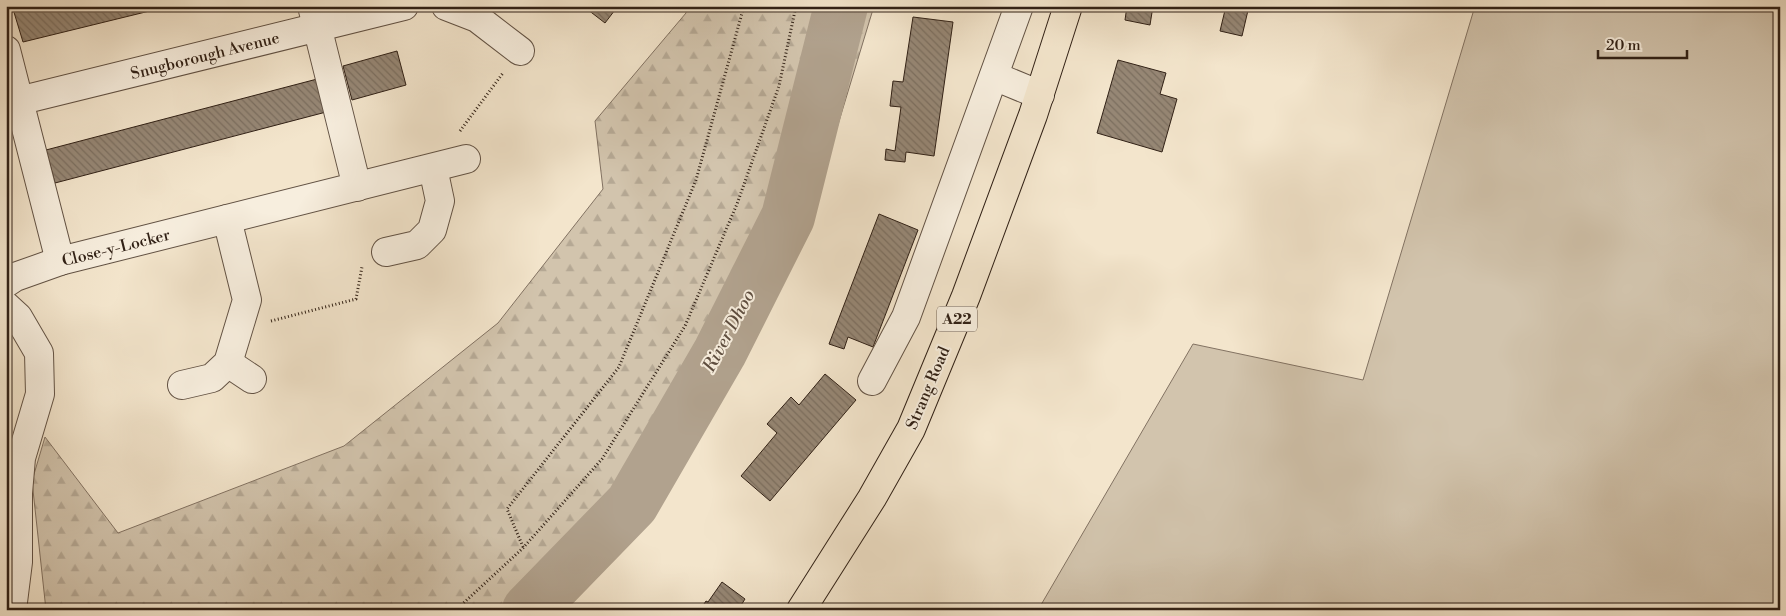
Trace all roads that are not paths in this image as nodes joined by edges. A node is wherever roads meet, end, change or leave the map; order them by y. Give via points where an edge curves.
1 (404, 6) edge
2 (446, 6) edge
3 (1019, 6) edge
4 (1068, 6) edge
5 (482, 12) edge
6 (314, 17) edge
7 (6, 50) edge
8 (520, 51) road end
9 (994, 76) junction
10 (1040, 95) junction
11 (13, 103) edge
12 (466, 159) dead end
13 (433, 168) junction
14 (357, 187) junction
15 (228, 219) junction
16 (374, 257) road end
17 (60, 262) junction
18 (6, 283) edge
19 (6, 306) edge
20 (228, 363) junction
21 (252, 379) dead end
22 (872, 381) dead end
23 (182, 384) dead end
24 (12, 610) edge
25 (801, 610) edge

1 - 6 street, Snugborough Avenue
2 - 5 street
3 - 9 street
4 - 10 main road, Strang Road / A22
5 - 8 street
6 - 11 street, Snugborough Avenue
6 - 14 street
7 - 11 street
9 - 10 street
9 - 22 street via 906,317
10 - 25 main road, Strang Road / A22 via 966,296 911,429 872,498
11 - 17 street
12 - 13 street, Close-y-Locker
13 - 14 street, Close-y-Locker
13 - 16 street via 440,201 432,230 417,245
14 - 15 street, Close-y-Locker
15 - 17 street, Close-y-Locker
15 - 20 street via 247,300
17 - 18 street, Close-y-Locker
19 - 24 street via 18,317 39,353 40,394 21,458 18,562
20 - 21 street
20 - 23 street via 212,378

